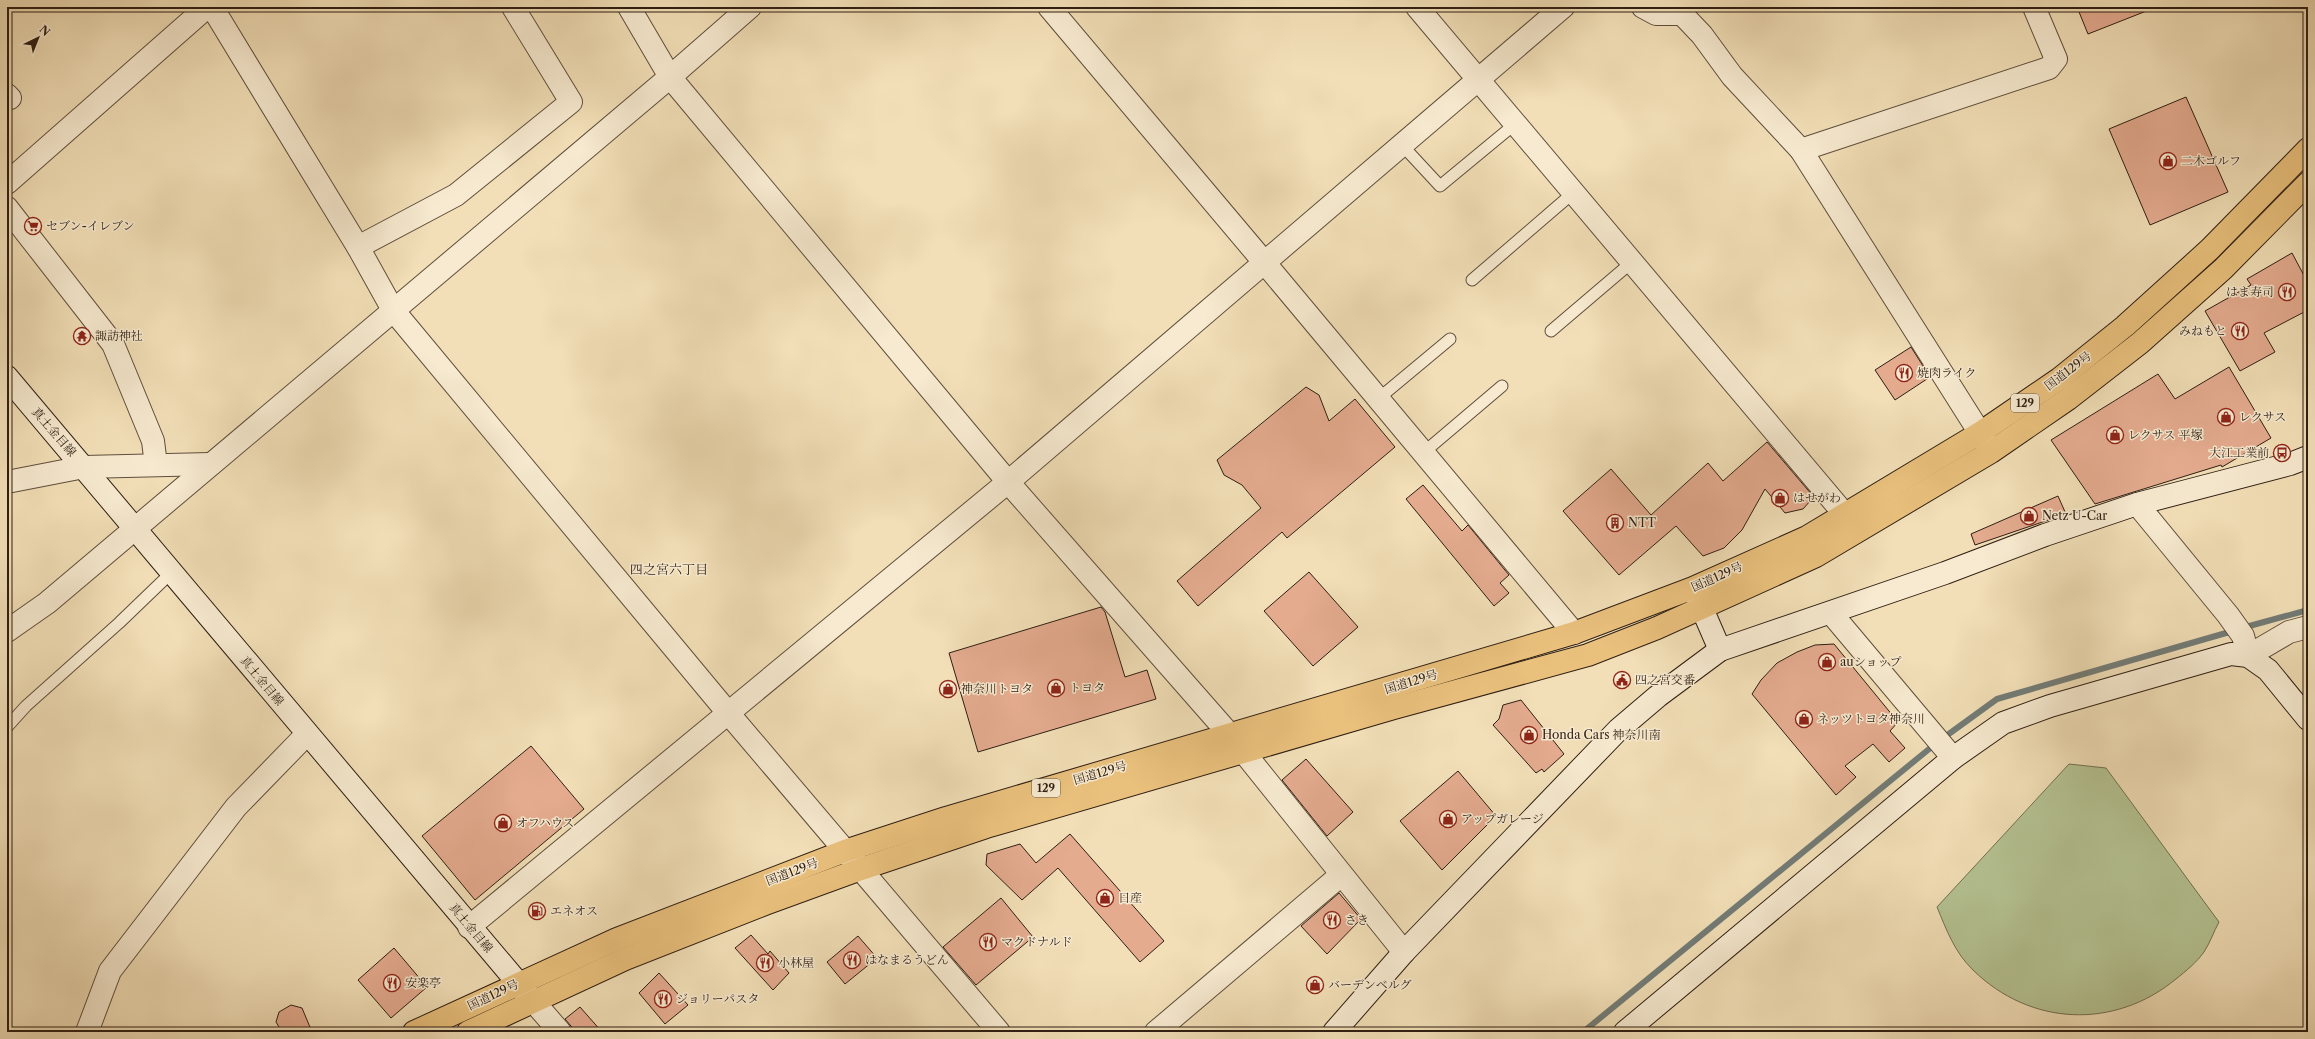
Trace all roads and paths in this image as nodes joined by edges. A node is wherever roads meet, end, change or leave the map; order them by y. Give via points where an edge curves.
1 (207, 7) edge
2 (212, 7) edge
3 (513, 7) edge
4 (629, 7) edge
5 (750, 7) edge
6 (1049, 7) edge
7 (1417, 7) edge
8 (1563, 7) edge
9 (1643, 7) edge
10 (2034, 7) edge
11 (670, 77) junction
12 (1479, 80) junction
13 (1515, 124) junction
14 (1402, 145) junction
15 (2308, 149) edge
16 (1801, 150) junction
17 (7, 183) edge
18 (2308, 183) edge
19 (1573, 193) junction
20 (7, 208) edge
21 (358, 247) junction
22 (1264, 262) junction
23 (1632, 262) junction
24 (1472, 280) dead end
25 (393, 310) junction
26 (1551, 331) dead end
27 (1450, 338) dead end
28 (7, 377) edge
29 (1502, 386) dead end
30 (1378, 399) junction
31 (1980, 433) junction
32 (1991, 452) junction
33 (1423, 453) junction
34 (2302, 463) edge
35 (210, 464) junction
36 (156, 465) junction
37 (84, 467) junction
38 (7, 482) edge
39 (1008, 482) junction
40 (2137, 504) junction
41 (1845, 515) junction
42 (134, 528) junction
43 (1860, 532) junction
44 (172, 573) junction
45 (1693, 588) junction
46 (1702, 608) junction
47 (1831, 613) junction
48 (2308, 627) edge
49 (7, 630) edge
50 (1574, 633) junction
51 (2245, 646) junction
52 (1720, 650) junction
53 (729, 714) junction
54 (2308, 719) edge
55 (7, 727) edge
56 (307, 734) junction
57 (1230, 735) junction
58 (1243, 752) junction
59 (1953, 758) junction
60 (845, 851) junction
61 (861, 869) junction
62 (1341, 875) junction
63 (469, 927) junction
64 (1404, 952) junction
65 (518, 984) junction
66 (534, 1001) junction
67 (87, 1032) edge
68 (414, 1032) edge
69 (468, 1032) edge
70 (560, 1032) edge
71 (999, 1032) edge
72 (1156, 1032) edge
73 (1334, 1032) edge
74 (1625, 1032) edge

1 - 17 street
2 - 21 street
3 - 21 street via 571,102 456,195
4 - 11 street
5 - 11 street
6 - 22 street
7 - 12 street
8 - 12 street
9 - 16 street via 1656,14 1682,14 1702,35 1732,76
10 - 16 street via 2056,59 2049,68
11 - 25 street
11 - 39 street
12 - 13 street
12 - 14 street
13 - 14 lane via 1440,186
13 - 19 street
14 - 22 street
15 - 31 highway, 国道129号 / 129 via 2210,249 2125,326 2059,380
16 - 31 street
18 - 32 highway, 国道129号 / 129 via 2223,269 2140,343 2068,399
19 - 23 street
19 - 24 lane
20 - 36 street via 113,344 153,441
21 - 25 street
22 - 30 street
22 - 39 street
23 - 26 lane
23 - 41 street
25 - 35 street
25 - 53 street
27 - 30 lane
28 - 37 street, 真土金目線
29 - 33 lane
30 - 33 street
31 - 32 street
31 - 41 highway, 国道129号 / 129
32 - 43 highway, 国道129号 / 129
33 - 50 street
34 - 40 street
35 - 36 street
35 - 42 street
36 - 37 street
37 - 38 street
37 - 42 street, 真土金目線
39 - 53 street
39 - 57 street
40 - 47 street
40 - 51 street via 2228,615
41 - 43 street
41 - 45 highway, 国道129号 / 129 via 1807,537
42 - 44 street, 真土金目線
42 - 49 street via 47,603
43 - 46 highway, 国道129号 / 129 via 1816,556
44 - 55 lane via 26,706
44 - 56 street, 真土金目線
45 - 46 street
45 - 50 highway, 国道129号 / 129
46 - 52 street
46 - 58 highway, 国道129号 / 129 via 1588,655
47 - 52 street
47 - 59 street
48 - 51 street
50 - 57 highway, 国道129号 / 129
51 - 54 street
51 - 59 street via 2231,654 2050,706 2003,723
52 - 64 street via 1658,696 1618,730
53 - 60 street
53 - 63 street
56 - 63 street, 真土金目線
56 - 67 street via 236,807 110,971
57 - 58 street
57 - 60 highway, 国道129号 / 129 via 946,818
58 - 61 highway, 国道129号 / 129 via 986,827
58 - 62 street
59 - 74 street
60 - 61 street
60 - 65 highway, 国道129号 / 129 via 616,939
61 - 66 highway, 国道129号 / 129 via 625,959
61 - 71 street
62 - 64 street
62 - 72 street
63 - 65 street, 真土金目線
64 - 73 street
65 - 66 street, 真土金目線
65 - 68 highway, 国道129号 / 129
66 - 69 highway, 国道129号 / 129
66 - 70 street, 真土金目線

